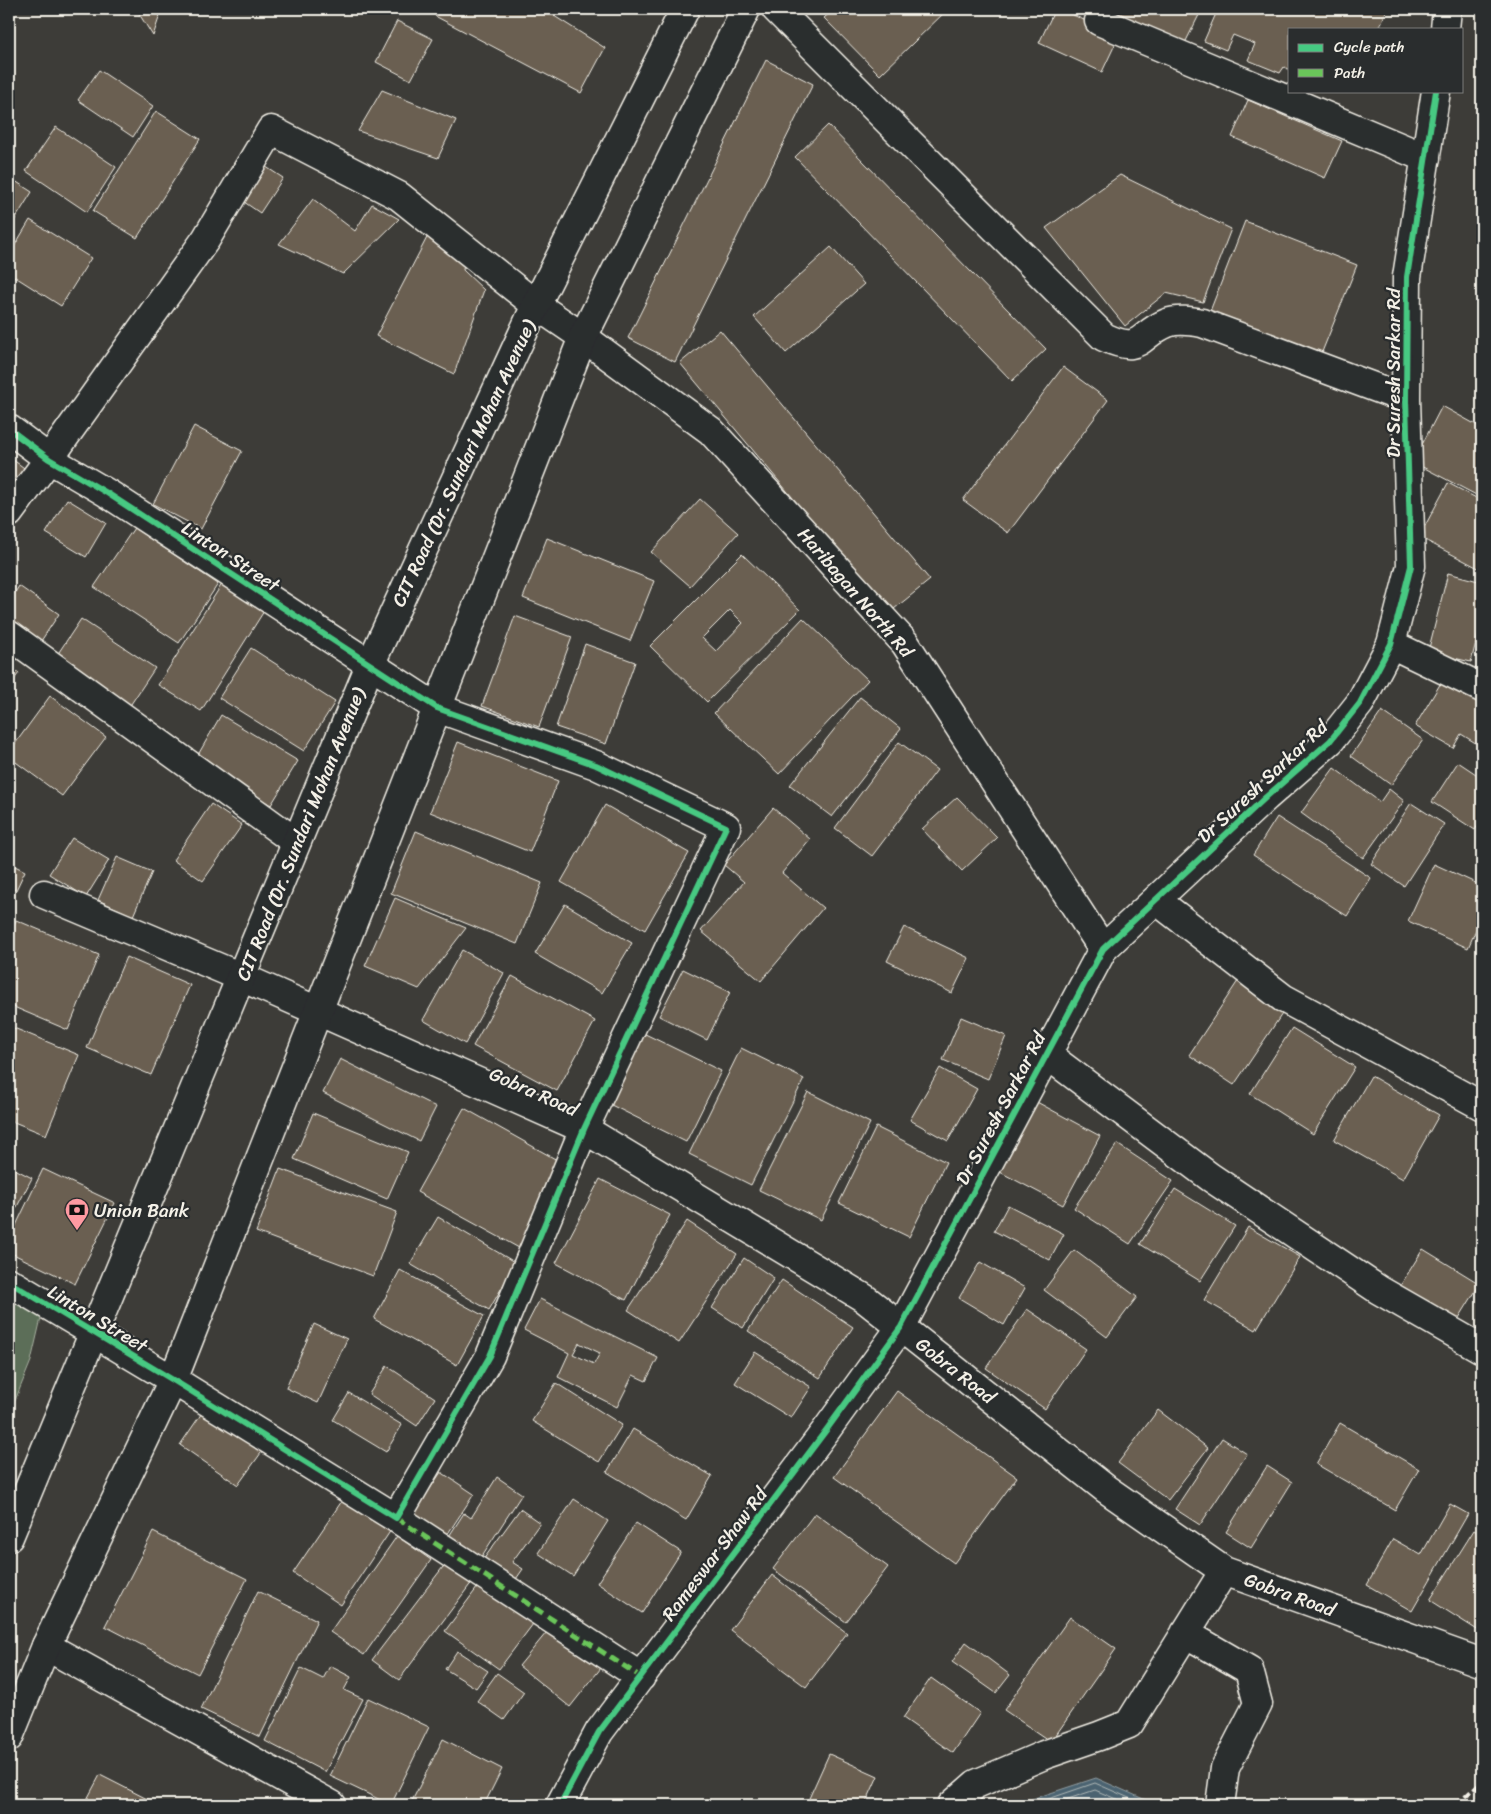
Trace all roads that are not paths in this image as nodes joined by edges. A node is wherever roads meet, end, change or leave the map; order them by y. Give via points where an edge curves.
1 (685, 9) edge
2 (746, 9) edge
3 (776, 9) edge
4 (1447, 9) edge
5 (1099, 21) dead end
6 (1444, 28) edge
7 (1436, 92) edge
8 (1426, 158) junction
9 (536, 305) junction
10 (583, 337) junction
11 (1406, 399) junction
12 (9, 430) edge
13 (49, 459) junction
14 (9, 513) edge
15 (9, 635) edge
16 (1391, 644) junction
17 (370, 665) junction
18 (1482, 688) edge
19 (437, 708) junction
20 (296, 842) junction
21 (44, 894) dead end
22 (1156, 900) junction
23 (1103, 949) junction
24 (241, 977) junction
25 (319, 1011) junction
26 (1046, 1054) junction
27 (1482, 1106) edge
28 (584, 1130) junction
29 (9, 1282) edge
30 (901, 1326) junction
31 (94, 1332) junction
32 (1482, 1349) edge
33 (173, 1380) junction
34 (396, 1518) junction
35 (9, 1537) edge
36 (1224, 1571) junction
37 (1185, 1633) junction
38 (46, 1646) junction
39 (1482, 1663) edge
40 (642, 1677) junction
41 (9, 1738) edge
42 (332, 1805) edge
43 (560, 1805) edge
44 (952, 1805) edge
45 (1220, 1805) edge

1 - 9 street, CIT Road (Dr. Sundari Mohan Avenue)
2 - 10 street
3 - 11 street via 1104,337 1120,344 1137,344 1167,323 1187,320 1202,323
4 - 6 street
5 - 8 street
7 - 8 street, Dr Suresh Sarkar Rd
8 - 11 street, Dr Suresh Sarkar Rd via 1407,277
9 - 10 street, Haribagan North Rd
9 - 13 street, Haribagan North Rd via 399,196 271,130 206,239
9 - 17 street, CIT Road (Dr. Sundari Mohan Avenue)
10 - 19 street
10 - 23 street, Haribagan North Rd via 711,431 905,643
11 - 16 street, Dr Suresh Sarkar Rd via 1411,566
12 - 13 street, Linton Street
13 - 14 street
13 - 17 street, Linton Street via 107,493
15 - 20 street
16 - 18 street
16 - 22 street, Dr Suresh Sarkar Rd via 1360,704 1330,741
17 - 19 street, Linton Street
17 - 20 street, CIT Road (Dr. Sundari Mohan Avenue)
19 - 25 street
19 - 28 street via 596,765 726,827
20 - 24 street, CIT Road (Dr. Sundari Mohan Avenue)
21 - 24 street, Gobra Road
22 - 23 street, Dr Suresh Sarkar Rd
22 - 27 street via 1283,998
23 - 26 street, Dr Suresh Sarkar Rd
24 - 25 street, Gobra Road
24 - 31 street, CIT Road (Dr. Sundari Mohan Avenue)
25 - 28 street, Gobra Road
25 - 33 street
26 - 30 street, Dr Suresh Sarkar Rd
26 - 32 street via 1210,1177 1379,1290
28 - 30 street, Gobra Road via 864,1298
28 - 34 street via 490,1356
29 - 31 street, Linton Street
30 - 36 street, Gobra Road via 1106,1489
30 - 40 street, Rameswar Shaw Rd
31 - 33 street, Linton Street
31 - 35 street, CIT Road (Dr. Sundari Mohan Avenue)
33 - 34 street
33 - 38 street
34 - 40 street
36 - 37 street
36 - 39 street, Gobra Road
37 - 44 street via 1130,1724 976,1784
37 - 45 street via 1249,1670 1258,1704 1225,1768
38 - 41 street
38 - 42 street
40 - 43 street, Rameswar Shaw Rd via 599,1732

